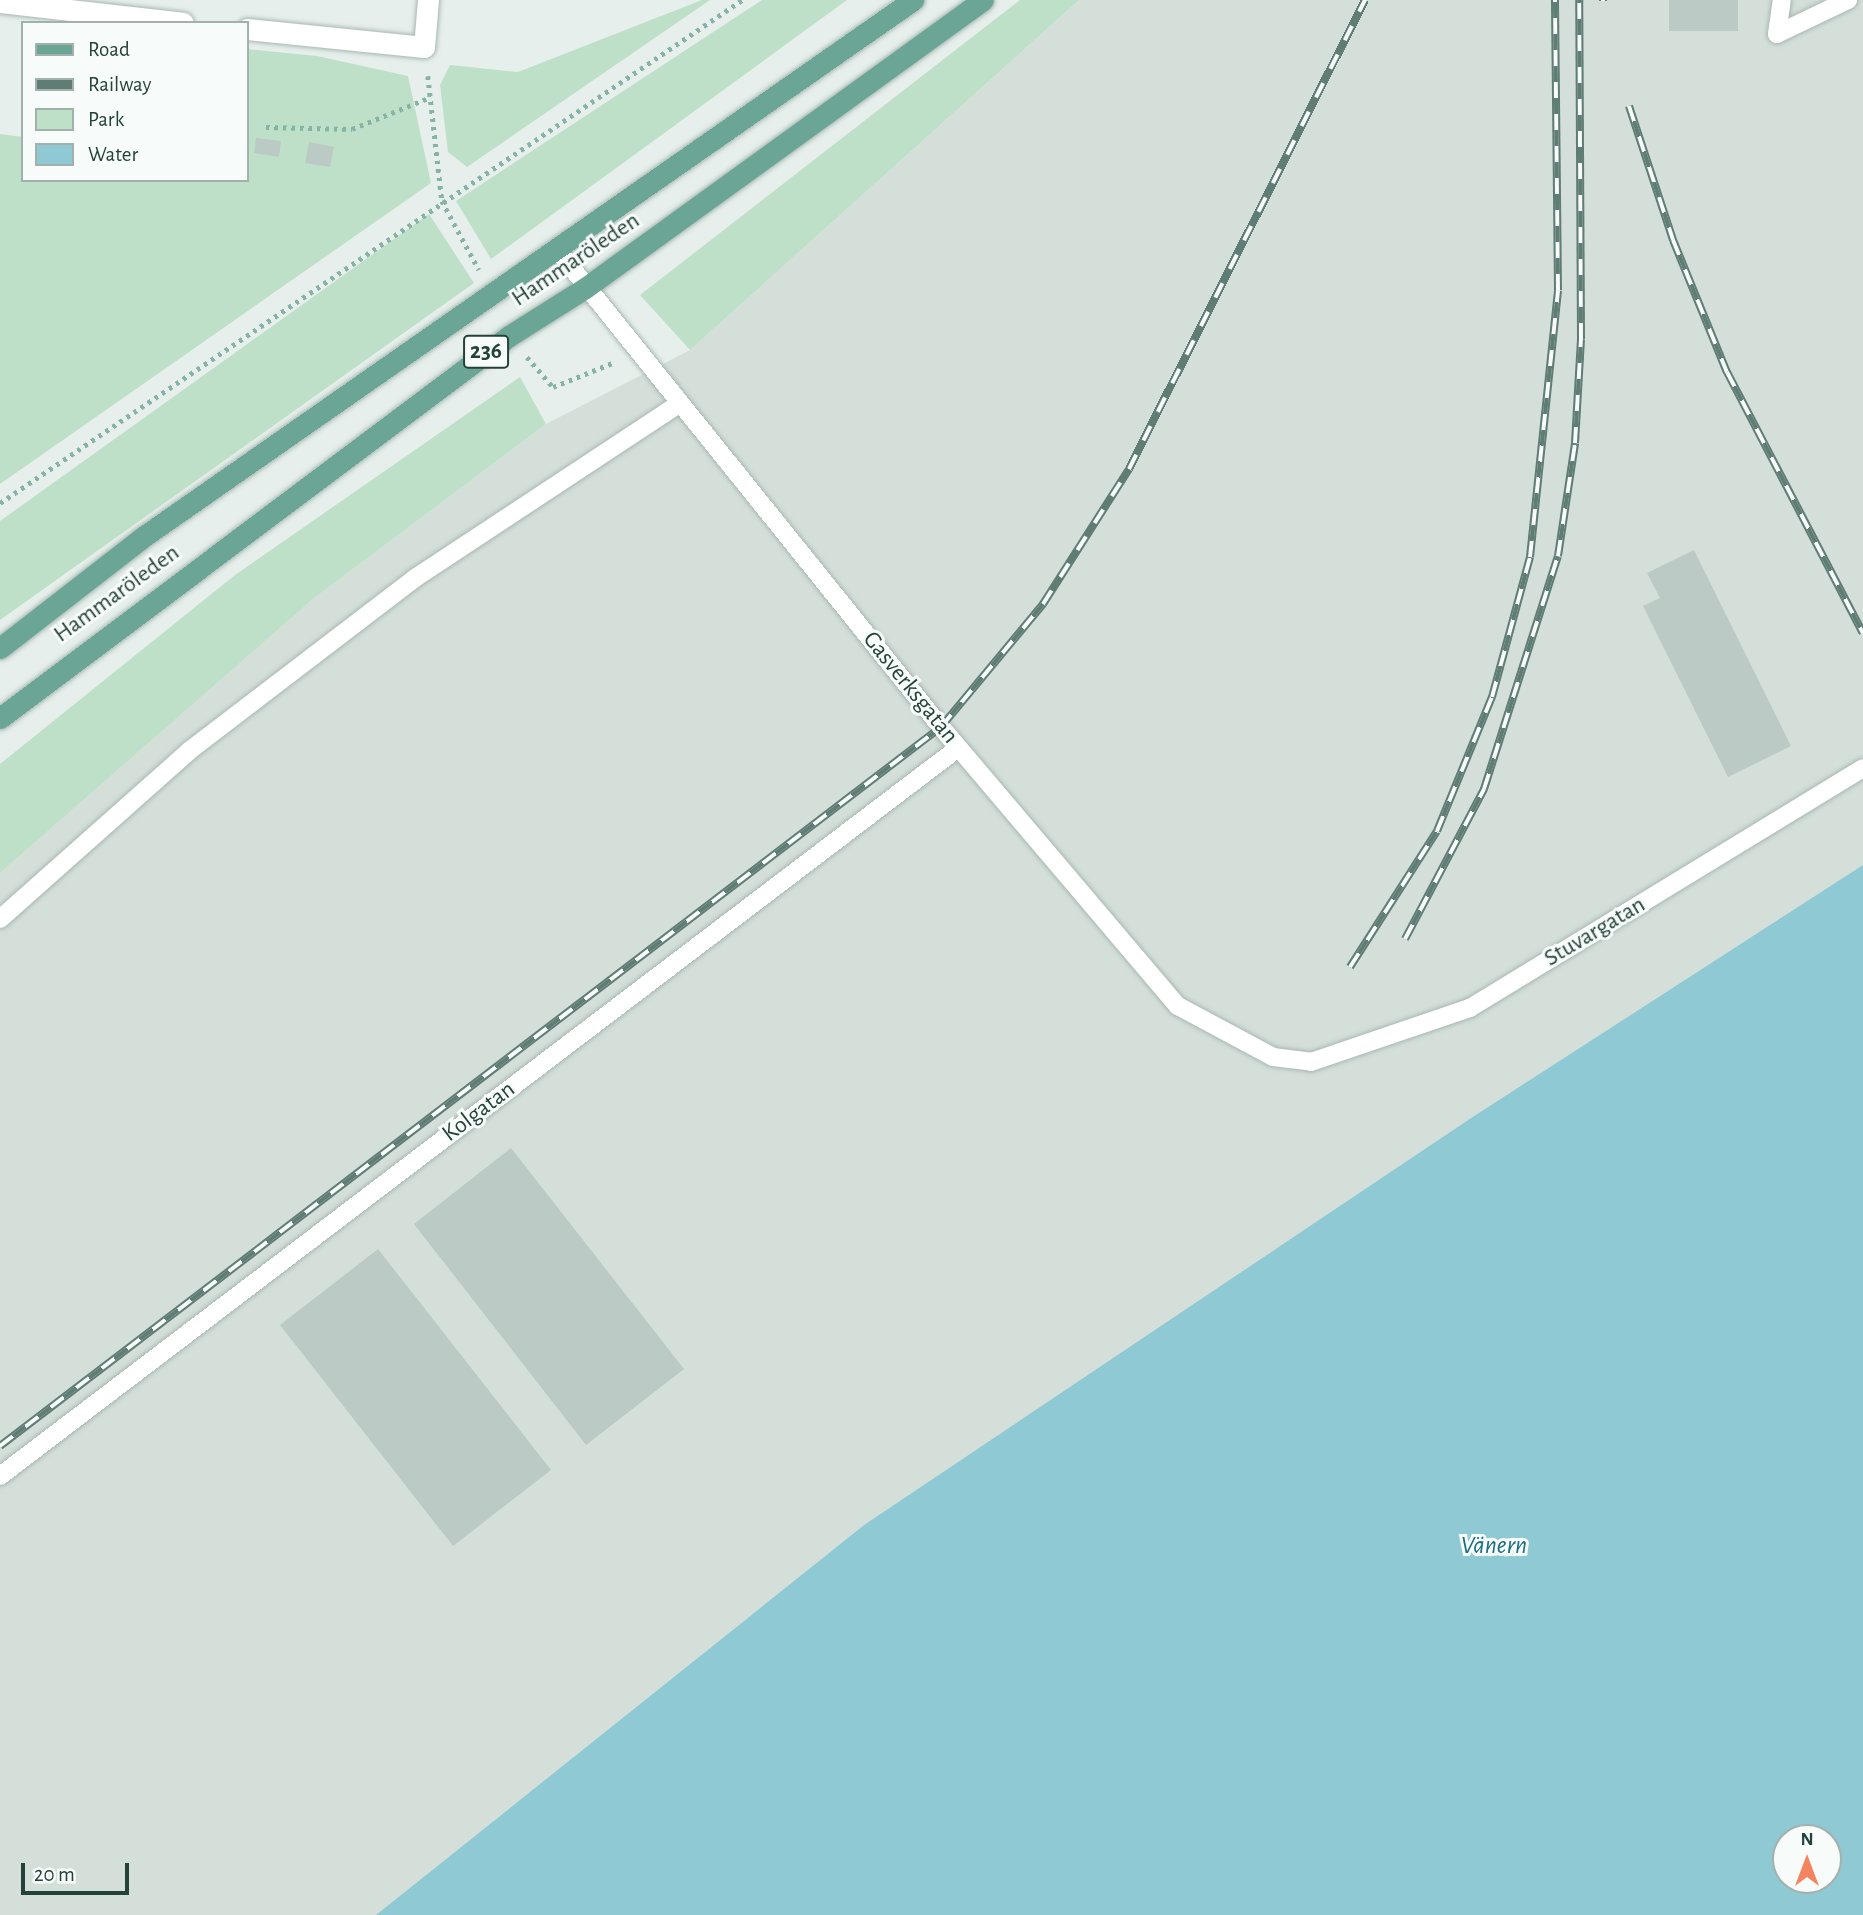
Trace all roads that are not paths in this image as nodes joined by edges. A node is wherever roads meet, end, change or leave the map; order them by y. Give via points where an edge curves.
1 (428, 0) edge
2 (913, 0) edge
3 (983, 0) edge
4 (1782, 0) edge
5 (1848, 0) edge
6 (0, 2) edge
7 (166, 21) edge
8 (248, 29) edge
9 (558, 251) junction
10 (585, 288) junction
11 (679, 404) junction
12 (0, 648) edge
13 (0, 718) edge
14 (958, 748) junction
15 (1863, 768) edge
16 (0, 919) edge
17 (1311, 1062) joint
18 (0, 1476) edge

1 - 8 street via 424,47
2 - 9 main road, Hammaröleden / 236
3 - 10 main road, Hammaröleden / 236
4 - 5 lane via 1777,34
6 - 7 street
9 - 10 lane, Gasverksgatan
9 - 12 main road, Hammaröleden / 236 via 143,537
10 - 11 lane, Gasverksgatan
10 - 13 main road, Hammaröleden / 236 via 509,336
11 - 14 lane, Gasverksgatan
11 - 16 lane via 404,586 189,751
14 - 17 lane, Gasverksgatan via 1178,1006 1273,1057
14 - 18 lane, Kolgatan
15 - 17 lane, Stuvargatan via 1470,1008

